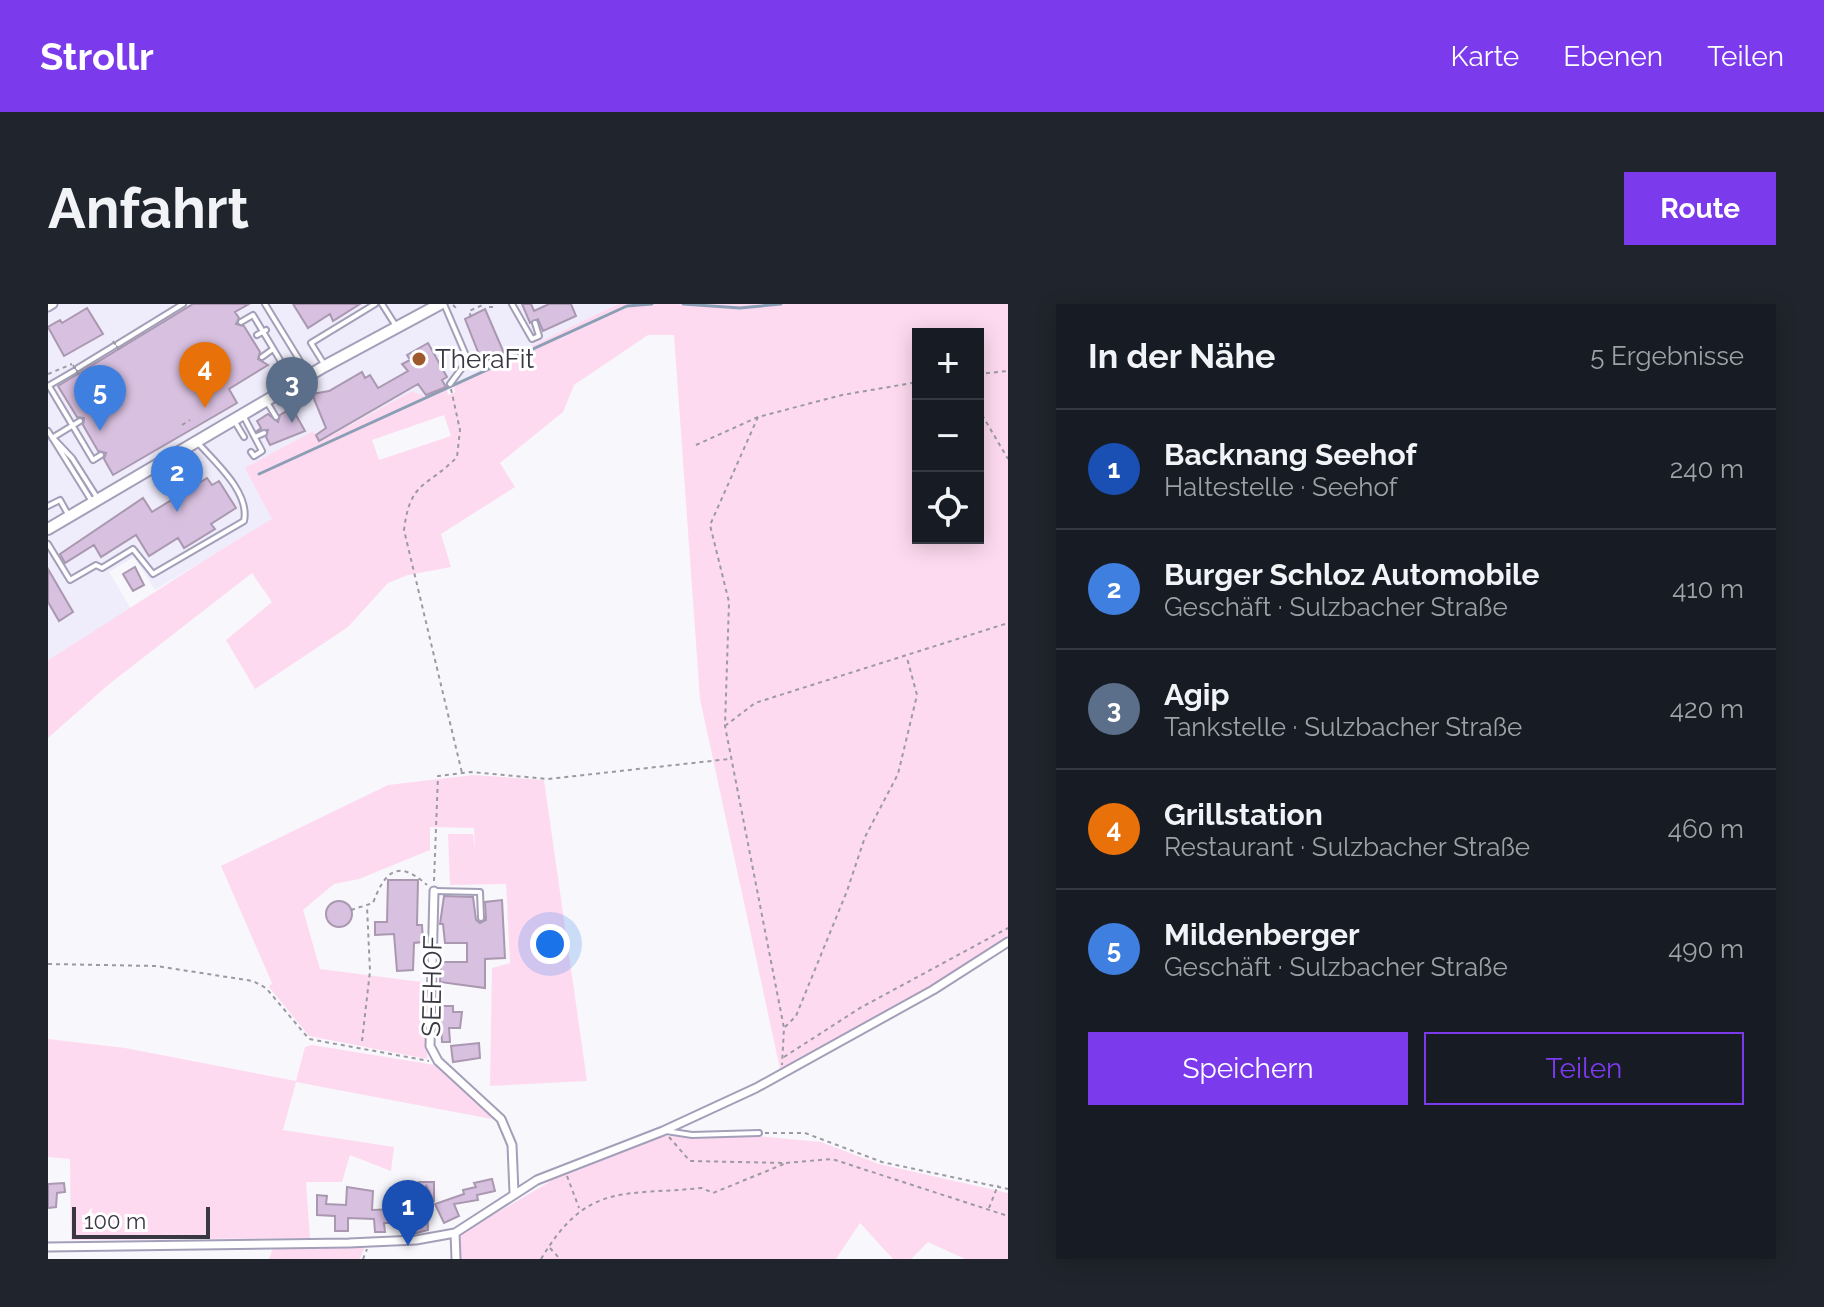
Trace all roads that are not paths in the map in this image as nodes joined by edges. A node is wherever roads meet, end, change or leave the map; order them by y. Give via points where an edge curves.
1 (53, 304) edge
2 (183, 304) edge
3 (265, 304) edge
4 (375, 304) edge
5 (382, 304) edge
6 (442, 304) edge
7 (512, 304) edge
8 (48, 307) edge
9 (241, 322) dead end
10 (535, 323) dead end
11 (328, 325) dead end
12 (396, 326) junction
13 (332, 331) junction
14 (273, 349) junction
15 (265, 356) dead end
16 (325, 366) junction
17 (309, 376) junction
18 (450, 384) dead end
19 (48, 386) edge
20 (290, 387) junction
21 (266, 401) junction
22 (276, 417) dead end
23 (239, 418) junction
24 (80, 421) dead end
25 (73, 426) junction
26 (48, 431) edge
27 (264, 433) dead end
28 (244, 437) dead end
29 (255, 437) junction
30 (52, 438) junction
31 (198, 442) junction
32 (251, 452) dead end
33 (101, 455) dead end
34 (96, 503) junction
35 (48, 506) edge
36 (70, 518) junction
37 (48, 529) edge
38 (48, 544) edge
39 (434, 891) joint
40 (481, 918) dead end
41 (1008, 942) edge
42 (663, 1131) junction
43 (759, 1133) road end
44 (514, 1193) junction
45 (455, 1233) junction
46 (48, 1247) edge
47 (456, 1259) edge

1 - 8 street
2 - 19 lane
3 - 17 lane
4 - 13 lane
5 - 12 lane
6 - 12 street
6 - 18 lane via 468,360
7 - 10 lane via 532,339 539,336
9 - 14 lane via 253,315
11 - 13 lane
12 - 16 street
13 - 16 lane via 311,343
14 - 15 lane
14 - 20 lane
16 - 17 street
17 - 20 street
19 - 25 lane
20 - 21 street
21 - 22 lane
21 - 23 street
23 - 28 lane
23 - 29 lane
23 - 31 street
24 - 25 lane
25 - 30 lane
25 - 33 lane via 93,460
26 - 30 lane
27 - 29 lane
29 - 32 lane via 262,451 254,456
30 - 34 lane
31 - 34 street
31 - 38 lane via 240,494 247,508 244,521 153,574 133,549 70,580
34 - 36 street
35 - 36 lane via 59,498
36 - 37 street
39 - 40 lane via 480,892
39 - 44 street, SEEHOF via 430,1046 438,1061 509,1131
41 - 42 street via 780,1074
42 - 43 lane
42 - 44 street
44 - 45 street
45 - 46 street via 349,1243
45 - 47 street

